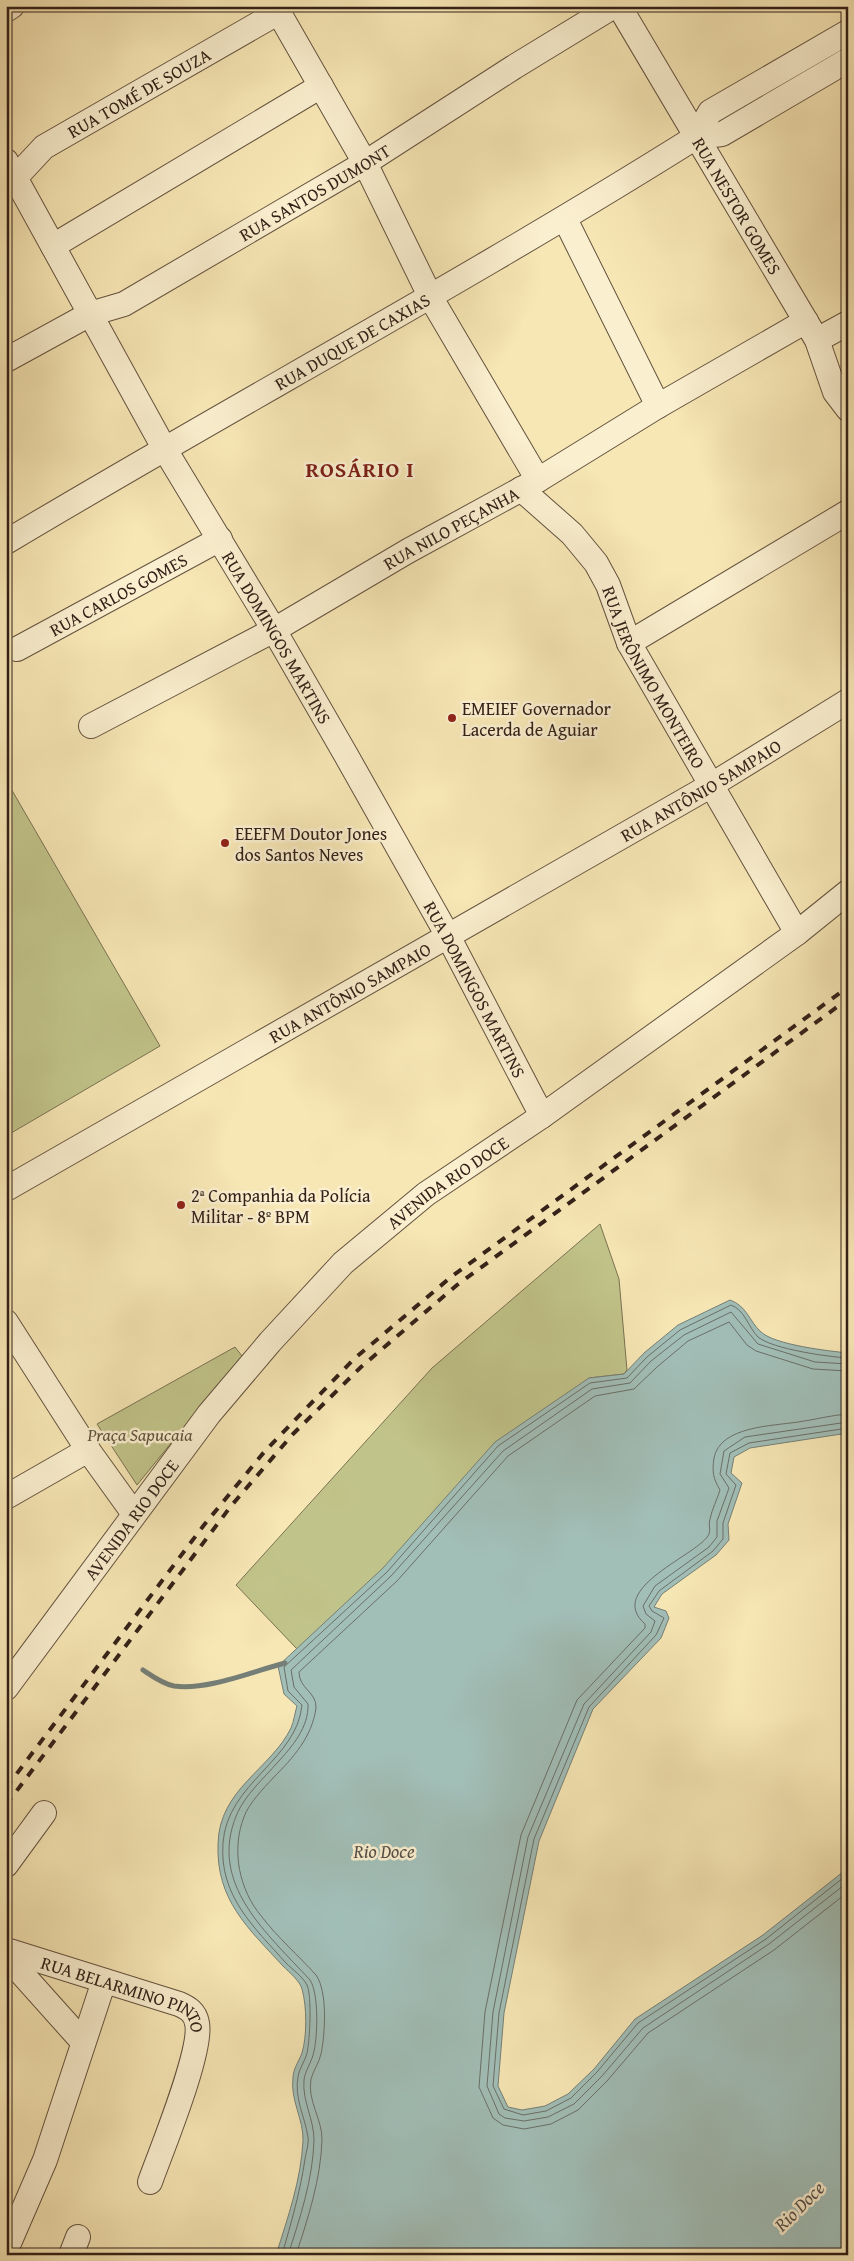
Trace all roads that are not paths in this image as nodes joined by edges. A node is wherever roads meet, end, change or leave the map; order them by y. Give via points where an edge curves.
1 (12, 6) edge
2 (614, 6) edge
3 (619, 6) edge
4 (277, 9) edge
5 (6, 10) edge
6 (848, 32) edge
7 (848, 60) edge
8 (321, 86) junction
9 (696, 138) junction
10 (365, 163) junction
11 (9, 174) edge
12 (565, 219) junction
13 (53, 246) junction
14 (430, 298) junction
15 (90, 314) junction
16 (848, 323) edge
17 (812, 330) junction
18 (6, 360) edge
19 (658, 406) junction
20 (848, 409) edge
21 (164, 448) junction
22 (530, 484) junction
23 (848, 512) edge
24 (220, 539) junction
25 (6, 542) edge
26 (274, 630) junction
27 (629, 643) junction
28 (17, 649) dead end
29 (848, 700) edge
30 (91, 726) dead end
31 (710, 786) junction
32 (848, 892) edge
33 (797, 933) junction
34 (448, 936) junction
35 (542, 1116) junction
36 (6, 1189) edge
37 (6, 1322) edge
38 (88, 1450) junction
39 (6, 1497) edge
40 (134, 1514) junction
41 (6, 1688) edge
42 (44, 1813) dead end
43 (6, 1865) edge
44 (6, 1950) edge
45 (6, 1956) edge
46 (104, 1981) junction
47 (83, 2042) junction
48 (150, 2182) dead end
49 (12, 2218) edge
50 (6, 2250) edge

1 - 5 street
2 - 10 street, RUA SANTOS DUMONT
3 - 9 street, RUA NESTOR GOMES
4 - 8 street, RUA JERÔNIMO MONTEIRO
4 - 11 street, RUA TOMÉ DE SOUZA via 44,147
6 - 9 street, RUA DUQUE DE CAXIAS via 710,112
7 - 9 street, RUA DUQUE DE CAXIAS via 722,134
8 - 10 street, RUA JERÔNIMO MONTEIRO
8 - 13 street
9 - 12 street, RUA DUQUE DE CAXIAS
9 - 17 street, RUA NESTOR GOMES
10 - 14 street, RUA JERÔNIMO MONTEIRO
10 - 15 street, RUA SANTOS DUMONT via 124,304
11 - 13 street, RUA DOMINGOS MARTINS
12 - 14 street, RUA DUQUE DE CAXIAS
12 - 19 street
13 - 15 street, RUA DOMINGOS MARTINS
14 - 21 street, RUA DUQUE DE CAXIAS
14 - 22 street, RUA JERÔNIMO MONTEIRO
15 - 18 street, RUA SANTOS DUMONT
15 - 21 street, RUA DOMINGOS MARTINS
16 - 17 street, RUA NILO PEÇANHA
17 - 19 street, RUA NILO PEÇANHA
17 - 20 street, RUA NESTOR GOMES via 835,392
19 - 22 street, RUA NILO PEÇANHA
21 - 24 street, RUA DOMINGOS MARTINS
21 - 25 street, RUA DUQUE DE CAXIAS
22 - 26 street, RUA NILO PEÇANHA
22 - 27 street, RUA JERÔNIMO MONTEIRO via 596,563 608,585
23 - 27 street
24 - 26 street, RUA DOMINGOS MARTINS
24 - 28 street, RUA CARLOS GOMES
26 - 30 street, RUA NILO PEÇANHA
26 - 34 street, RUA DOMINGOS MARTINS
27 - 31 street, RUA JERÔNIMO MONTEIRO
29 - 31 street, RUA ANTÔNIO SAMPAIO
31 - 33 street, RUA JERÔNIMO MONTEIRO
31 - 34 street, RUA ANTÔNIO SAMPAIO
32 - 33 street, AVENIDA RIO DOCE
33 - 35 street, AVENIDA RIO DOCE
34 - 35 street, RUA DOMINGOS MARTINS
34 - 36 street, RUA ANTÔNIO SAMPAIO
35 - 40 street, AVENIDA RIO DOCE via 426,1194 343,1263 209,1414
37 - 38 street
38 - 39 street
38 - 40 street
40 - 41 street, AVENIDA RIO DOCE
42 - 43 street
44 - 46 street, RUA BELARMINO PINTO
45 - 47 street
46 - 47 street
46 - 48 street, RUA BELARMINO PINTO via 189,2008 197,2022 198,2034 188,2073
47 - 49 street via 45,2160
49 - 50 street

